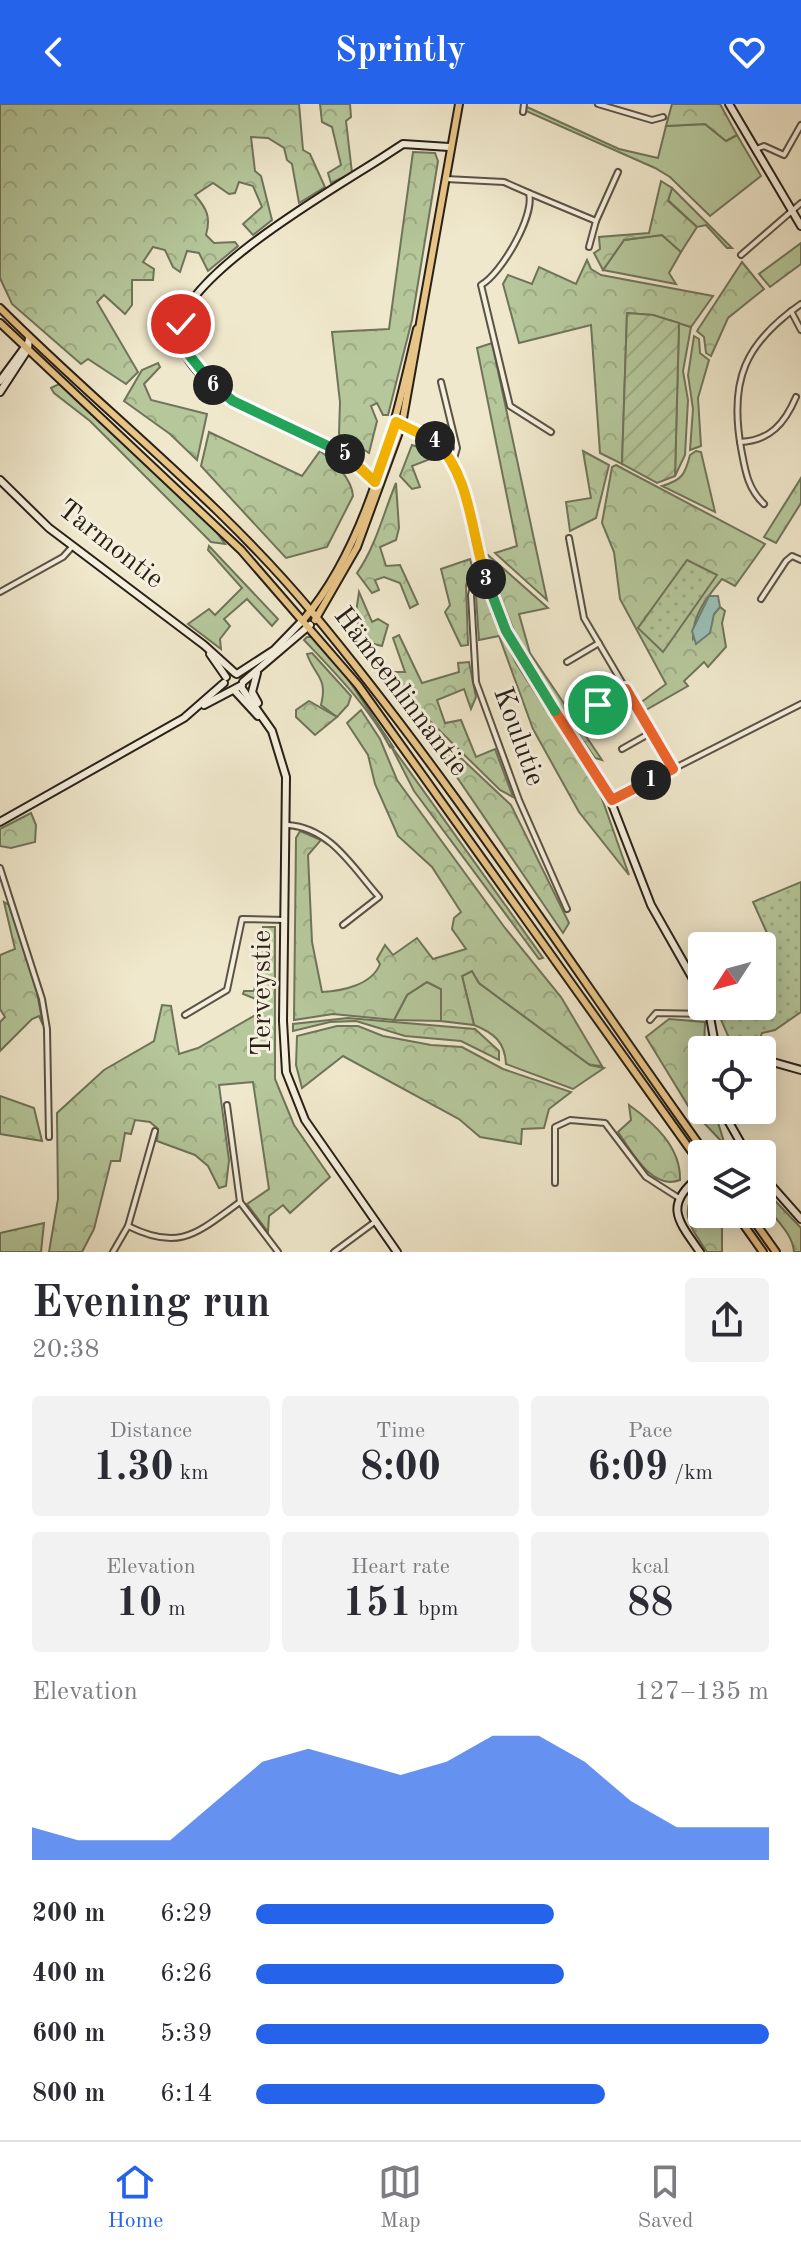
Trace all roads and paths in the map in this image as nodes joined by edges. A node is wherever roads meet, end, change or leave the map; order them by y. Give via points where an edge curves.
1 (459, 104) edge
2 (524, 104) edge
3 (598, 104) edge
4 (729, 104) edge
5 (523, 112) dead end
6 (663, 117) dead end
7 (801, 125) edge
8 (449, 147) junction
9 (755, 150) junction
10 (618, 172) dead end
11 (444, 179) junction
12 (529, 193) junction
13 (801, 203) edge
14 (791, 211) junction
15 (596, 221) junction
16 (801, 226) edge
17 (589, 247) dead end
18 (741, 255) dead end
19 (801, 304) edge
20 (0, 308) edge
21 (791, 311) junction
22 (0, 323) edge
23 (801, 330) edge
24 (29, 343) junction
25 (0, 381) edge
26 (441, 382) dead end
27 (0, 392) edge
28 (796, 397) dead end
29 (399, 423) junction
30 (551, 432) dead end
31 (740, 442) junction
32 (453, 462) junction
33 (0, 480) edge
34 (377, 484) junction
35 (764, 504) dead end
36 (569, 538) dead end
37 (73, 546) junction
38 (801, 560) edge
39 (484, 573) junction
40 (0, 592) edge
41 (761, 599) dead end
42 (311, 611) junction
43 (316, 618) junction
44 (304, 619) junction
45 (310, 625) junction
46 (196, 640) junction
47 (599, 643) junction
48 (567, 662) dead end
49 (259, 669) junction
50 (236, 674) junction
51 (225, 680) junction
52 (238, 688) junction
53 (626, 689) junction
54 (801, 704) edge
55 (598, 705) dead end
56 (190, 713) junction
57 (652, 732) junction
58 (279, 747) junction
59 (622, 749) dead end
60 (673, 769) junction
61 (612, 800) junction
62 (0, 822) edge
63 (288, 825) junction
64 (0, 868) edge
65 (567, 909) dead end
66 (285, 920) junction
67 (343, 925) dead end
68 (688, 970) edge
69 (688, 1011) edge
70 (185, 1015) dead end
71 (650, 1020) dead end
72 (776, 1063) edge
73 (801, 1070) edge
74 (227, 1105) dead end
75 (155, 1131) dead end
76 (49, 1137) dead end
77 (696, 1140) edge
78 (688, 1146) edge
79 (555, 1183) dead end
80 (688, 1189) edge
81 (776, 1191) edge
82 (679, 1198) junction
83 (240, 1202) junction
84 (801, 1219) edge
85 (376, 1221) junction
86 (128, 1226) junction
87 (746, 1228) edge
88 (759, 1228) edge
89 (113, 1252) edge
90 (278, 1252) edge
91 (334, 1252) edge
92 (397, 1252) edge
93 (700, 1252) edge
94 (763, 1252) edge
95 (776, 1252) edge

1 - 8 main road
2 - 5 street
3 - 6 street via 652,120
4 - 9 street
7 - 9 street via 784,155 764,146
8 - 11 main road
8 - 34 street via 403,144 359,172 229,262 203,286 181,324 188,358 218,390 345,454
9 - 14 street
10 - 15 street
11 - 12 street via 504,182
11 - 29 main road
12 - 15 street
12 - 30 street via 530,205 500,271 481,285 510,406
13 - 14 street
14 - 16 street
14 - 18 street
15 - 17 street
19 - 21 street
20 - 24 main road, Hämeenlinnantie
21 - 23 street
21 - 31 street via 761,336 741,376
22 - 24 main road, Hämeenlinnantie
24 - 25 street
24 - 27 street
24 - 42 main road, Hämeenlinnantie via 233,529
24 - 44 main road, Hämeenlinnantie via 225,534
26 - 32 street via 457,448
28 - 31 street via 771,433
29 - 32 street via 429,436
29 - 34 main road
31 - 35 street via 750,488
32 - 39 street
33 - 37 street, Tarmontie
34 - 42 main road via 342,561
34 - 43 main road via 357,547
36 - 47 street via 582,612
37 - 40 street
37 - 46 street, Tarmontie
38 - 41 street via 792,556
39 - 61 street via 506,631
39 - 65 street, Koulutie via 471,595 476,682
42 - 43 main road, Hämeenlinnantie
42 - 44 main road
43 - 45 main road
43 - 77 main road, Hämeenlinnantie via 382,700
44 - 45 main road, Hämeenlinnantie
44 - 50 street via 274,650
45 - 49 street
45 - 78 main road, Hämeenlinnantie
46 - 50 street, Tarmontie
46 - 51 street, Tarmontie
47 - 48 street
47 - 53 street
49 - 52 street
49 - 58 street, Terveystie via 252,692
50 - 51 street
50 - 52 street, Tarmontie
51 - 52 street, Tarmontie
51 - 56 street
52 - 56 street
52 - 58 street, Terveystie
53 - 55 street
53 - 57 street
54 - 60 street
56 - 62 street
57 - 59 street
57 - 60 street
58 - 63 street, Terveystie
60 - 61 street
61 - 68 street via 651,905
63 - 66 street, Terveystie
63 - 67 street via 332,843 379,897
64 - 76 street via 42,999
66 - 70 street via 242,919 227,990
66 - 85 street, Terveystie via 283,1053 291,1089 316,1136
69 - 71 street via 656,1013
72 - 73 street
74 - 83 street
75 - 86 street
79 - 82 street via 555,1127 570,1120 595,1120 612,1129 654,1185
80 - 82 street
81 - 84 street
82 - 93 street via 679,1220
83 - 86 street via 196,1234 174,1242 152,1239
83 - 90 street
85 - 91 street
85 - 92 street, Terveystie
86 - 89 street
87 - 94 main road
88 - 95 main road

